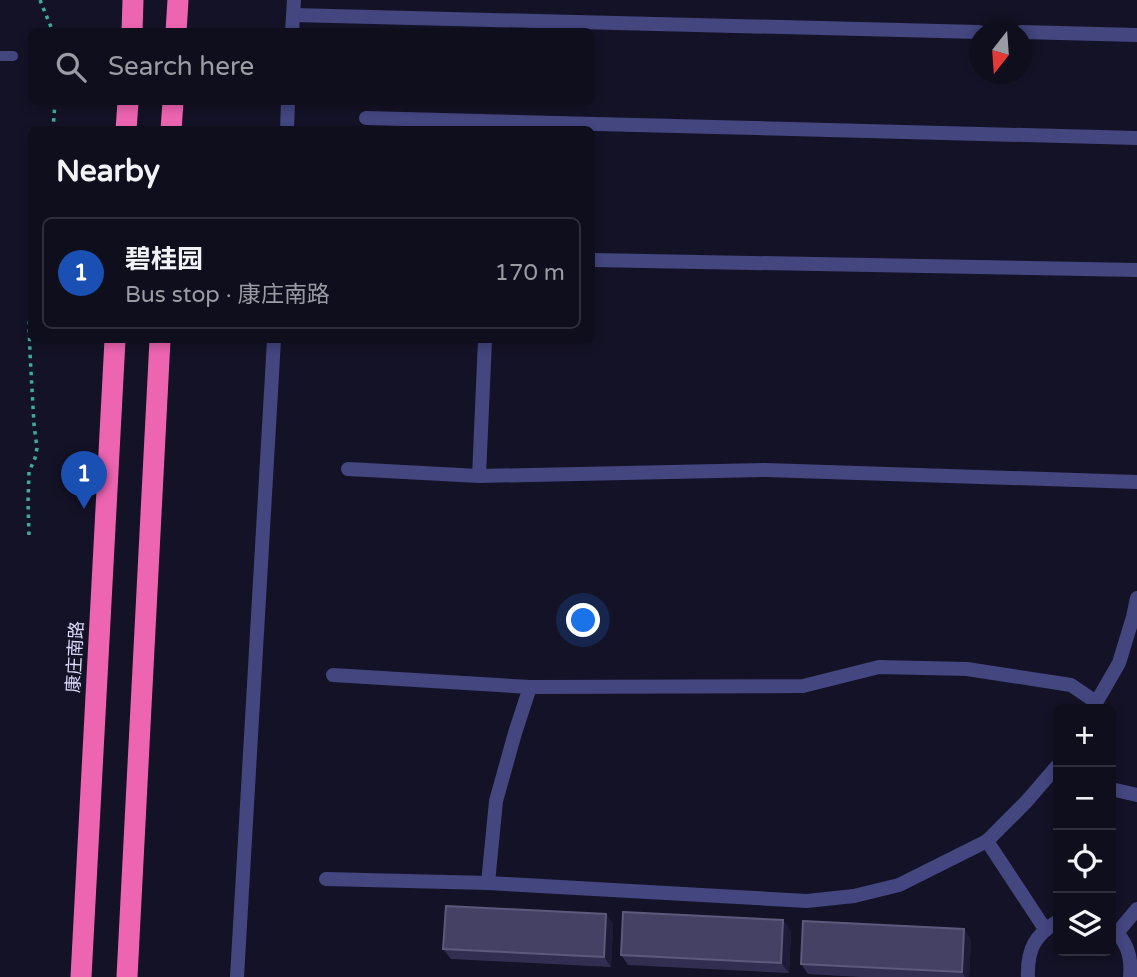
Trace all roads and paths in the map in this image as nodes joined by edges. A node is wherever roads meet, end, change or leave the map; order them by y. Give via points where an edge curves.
1 (40, 0) edge
2 (133, 0) edge
3 (178, 0) edge
4 (294, 0) edge
5 (293, 16) junction
6 (51, 28) edge
7 (132, 28) edge
8 (176, 28) edge
9 (292, 28) edge
10 (969, 32) edge
11 (1032, 33) edge
12 (1137, 35) edge
13 (0, 56) edge
14 (13, 56) dead end
15 (55, 105) edge
16 (128, 105) edge
17 (173, 105) edge
18 (288, 105) edge
19 (366, 118) dead end
20 (53, 126) edge
21 (126, 126) edge
22 (171, 126) edge
23 (286, 126) edge
24 (1137, 138) edge
25 (595, 260) edge
26 (1137, 270) edge
27 (30, 343) edge
28 (115, 343) edge
29 (160, 343) edge
30 (274, 343) edge
31 (485, 343) edge
32 (348, 470) dead end
33 (479, 476) junction
34 (1137, 482) edge
35 (29, 535) dead end
36 (1137, 598) edge
37 (333, 675) dead end
38 (530, 687) junction
39 (1092, 704) edge
40 (1095, 704) edge
41 (1053, 775) edge
42 (1116, 790) edge
43 (1137, 795) edge
44 (987, 841) junction
45 (326, 879) dead end
46 (488, 883) junction
47 (1137, 909) edge
48 (1053, 924) edge
49 (1116, 928) edge
50 (1045, 929) junction
51 (1116, 933) edge
52 (81, 977) edge
53 (127, 977) edge
54 (237, 977) edge
55 (1028, 977) edge
56 (1130, 977) edge

1 - 6 path
2 - 7 highway
3 - 8 highway
4 - 5 street
5 - 9 street
5 - 10 street
11 - 12 street
13 - 14 lane
15 - 20 path
16 - 21 highway
17 - 22 highway
18 - 23 street
19 - 24 street
25 - 26 street
27 - 35 path via 37,448 29,472
28 - 52 highway, 康庄南路
29 - 53 highway
30 - 54 street
31 - 33 street
32 - 33 street
33 - 34 street via 766,470
36 - 40 street via 1119,663
37 - 38 street
38 - 39 street via 803,686 880,667 967,669 1071,685
38 - 46 street via 496,801
41 - 44 street
42 - 43 street
44 - 46 street via 899,885 807,901
44 - 50 street
45 - 46 street
47 - 49 street
48 - 50 street
50 - 55 street via 1030,951
51 - 56 street via 1126,946

